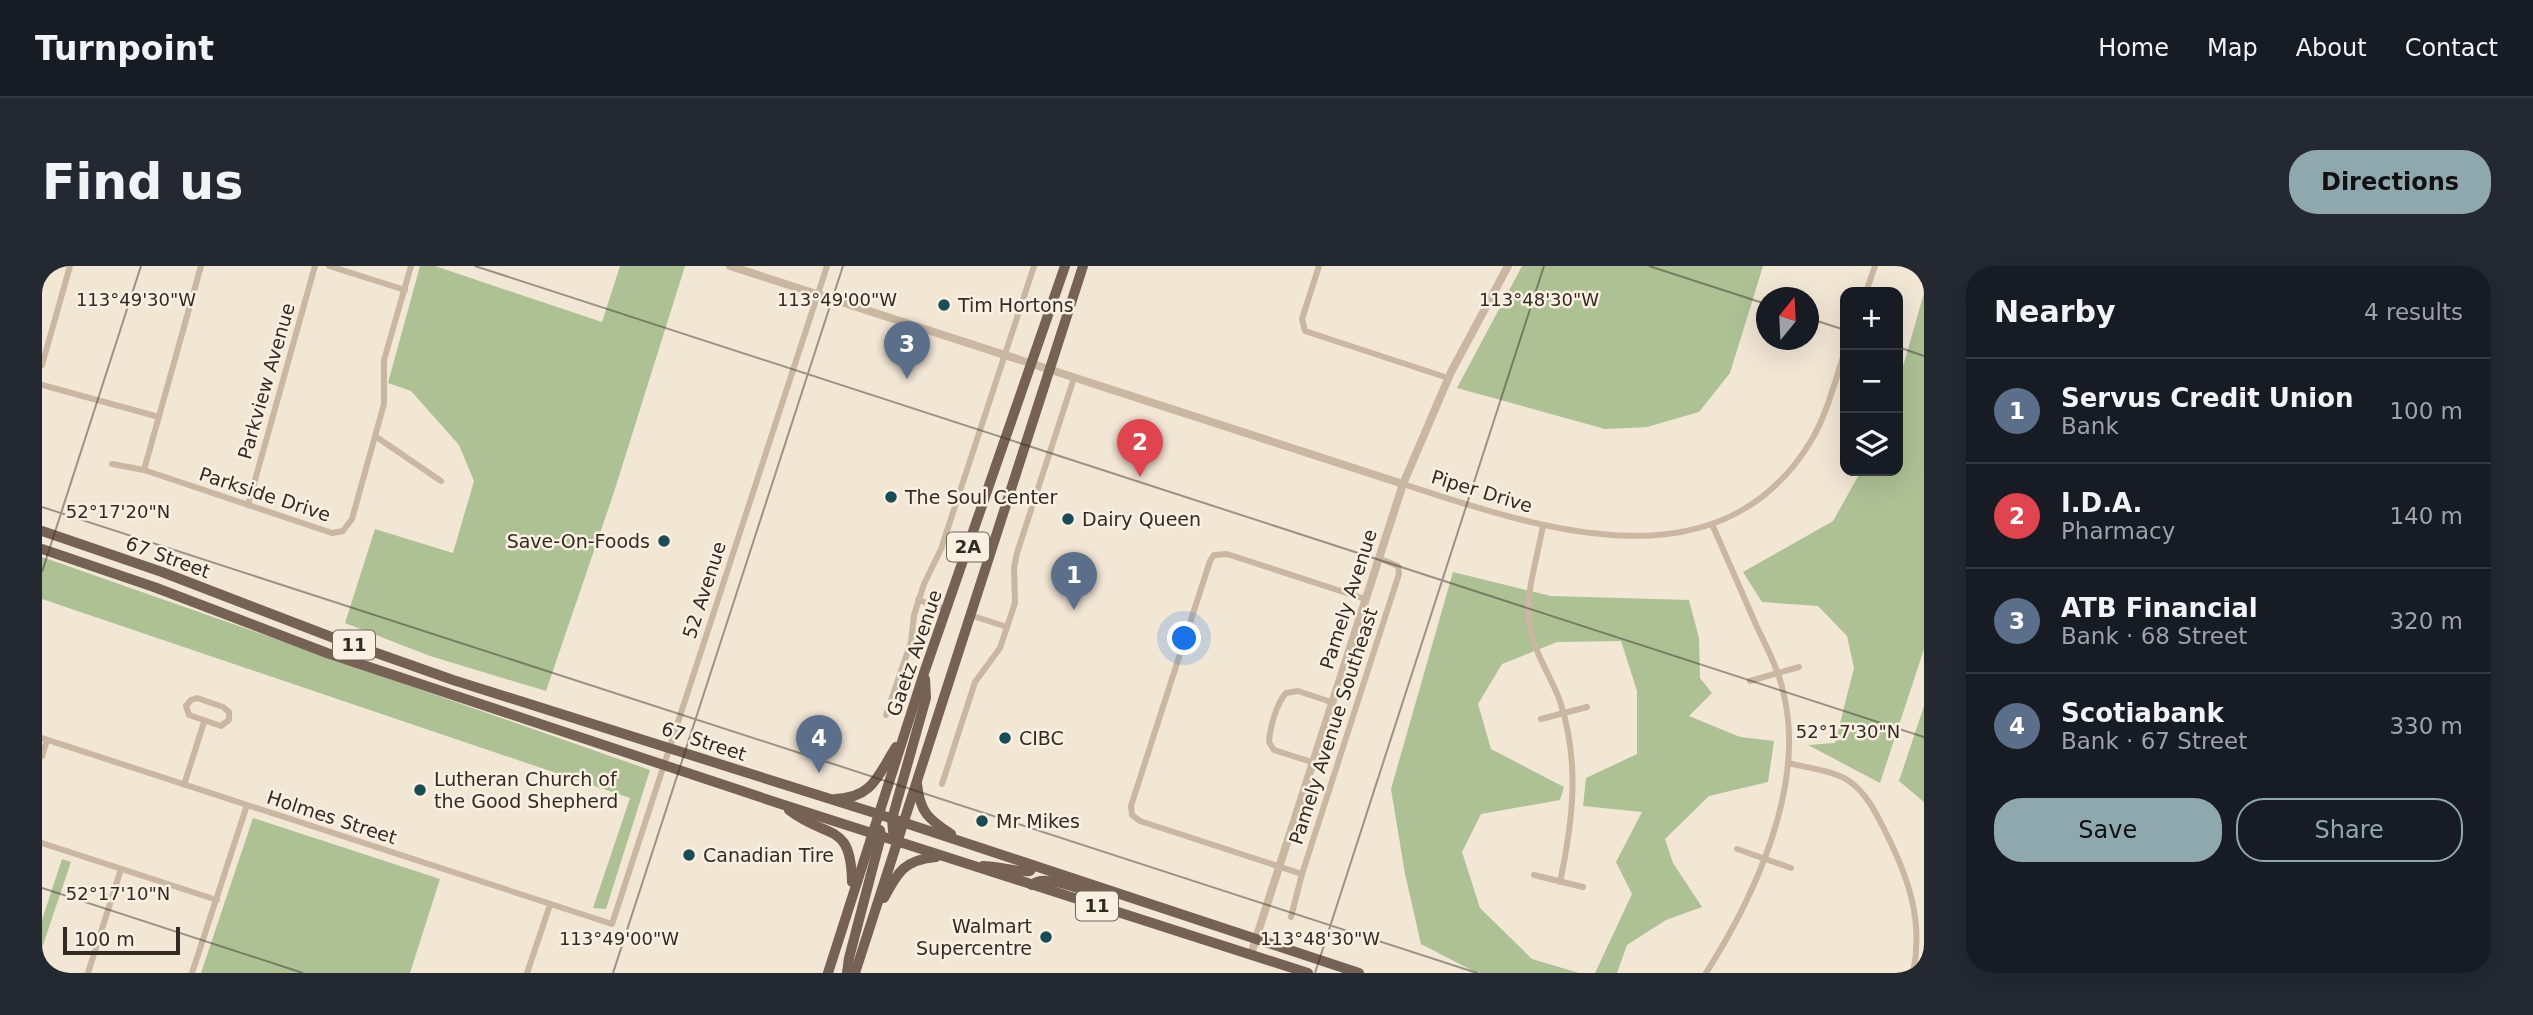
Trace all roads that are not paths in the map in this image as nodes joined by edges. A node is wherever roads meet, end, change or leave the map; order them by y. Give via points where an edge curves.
1 (70, 266) edge
2 (201, 266) edge
3 (315, 266) edge
4 (329, 266) edge
5 (411, 266) edge
6 (730, 266) edge
7 (827, 266) edge
8 (1034, 266) edge
9 (1065, 266) edge
10 (1083, 266) edge
11 (1319, 266) edge
12 (1508, 266) edge
13 (1875, 266) edge
14 (1868, 287) edge
15 (405, 290) junction
16 (818, 295) junction
17 (42, 326) edge
18 (53, 327) junction
19 (1004, 355) junction
20 (1032, 364) junction
21 (42, 365) edge
22 (1840, 366) edge
23 (1049, 370) junction
24 (1074, 378) junction
25 (1448, 378) junction
26 (42, 386) edge
27 (159, 417) junction
28 (375, 436) junction
29 (112, 464) dead end
30 (144, 470) junction
31 (441, 481) dead end
32 (1403, 484) junction
33 (248, 505) junction
34 (1712, 524) junction
35 (1543, 525) junction
36 (42, 531) edge
37 (42, 549) edge
38 (1378, 558) junction
39 (1365, 598) junction
40 (918, 600) junction
41 (947, 609) junction
42 (970, 615) junction
43 (1007, 627) junction
44 (1799, 667) dead end
45 (924, 673) junction
46 (1777, 673) junction
47 (1750, 681) dead end
48 (1331, 702) junction
49 (1587, 707) dead end
50 (1563, 713) junction
51 (886, 715) dead end
52 (1541, 719) dead end
53 (204, 722) junction
54 (906, 730) junction
55 (45, 739) edge
56 (669, 749) junction
57 (42, 756) edge
58 (1312, 762) junction
59 (1788, 764) junction
60 (664, 765) junction
61 (917, 780) junction
62 (942, 784) dead end
63 (184, 785) junction
64 (829, 799) junction
65 (781, 804) junction
66 (247, 806) junction
67 (878, 814) junction
68 (897, 821) junction
69 (876, 835) junction
70 (897, 841) junction
71 (42, 843) edge
72 (965, 843) junction
73 (1737, 849) dead end
74 (942, 856) junction
75 (1765, 859) junction
76 (973, 866) junction
77 (1033, 866) junction
78 (1279, 866) junction
79 (1791, 868) dead end
80 (121, 869) junction
81 (1302, 874) junction
82 (1534, 875) dead end
83 (1560, 881) junction
84 (1032, 885) junction
85 (1583, 887) dead end
86 (853, 892) junction
87 (1125, 896) junction
88 (217, 900) junction
89 (550, 905) junction
90 (1291, 916) dead end
91 (611, 924) joint
92 (870, 926) junction
93 (1256, 940) junction
94 (1251, 954) junction
95 (88, 973) edge
96 (192, 973) edge
97 (527, 973) edge
98 (828, 973) edge
99 (847, 973) edge
100 (855, 973) edge
101 (1308, 973) edge
102 (1359, 973) edge
103 (1706, 973) edge
104 (1913, 973) edge

1 - 18 street
2 - 27 street
3 - 33 street, Parkview Avenue
4 - 15 street
5 - 15 street, Parkside Drive
6 - 16 street, Piper Drive
7 - 16 street, 52 Avenue
8 - 19 street
9 - 20 main road, Gaetz Avenue / 2A
10 - 23 main road, 2A
11 - 25 street via 1302,319 1305,331
12 - 25 street, Pamely Avenue
13 - 14 street
15 - 28 street, Parkside Drive via 384,360 384,404
16 - 19 street, Piper Drive
16 - 56 street, 52 Avenue
17 - 18 street
18 - 21 street
19 - 20 street, Piper Drive
19 - 40 street via 941,549
20 - 23 street, Piper Drive
20 - 41 main road, Gaetz Avenue / 2A
22 - 34 street, Piper Drive via 1822,418 1796,463 1768,492
23 - 24 street, Piper Drive
23 - 42 main road, 2A
24 - 32 street, Piper Drive
24 - 43 street via 1017,553 1015,603
25 - 32 street, Pamely Avenue
26 - 27 street
27 - 30 street
28 - 31 street
28 - 33 street, Parkside Drive via 352,519 343,531 332,533
29 - 30 street, Parkside Drive
30 - 33 street, Parkside Drive
32 - 35 street, Piper Drive
32 - 38 street, Pamely Avenue
34 - 35 street, Piper Drive via 1641,536
34 - 46 street
35 - 50 street via 1529,621
36 - 56 main road, 67 Street / 11 via 346,643
37 - 60 main road, 67 Street / 11 via 327,653
38 - 39 street, Pamely Avenue
38 - 81 street, Pamely Avenue Southeast via 1398,566 1399,574
39 - 48 street, Pamely Avenue
39 - 78 street via 1227,554 1214,555 1143,766 1131,806 1138,820
40 - 41 street
40 - 51 street via 911,642
41 - 45 main road, Gaetz Avenue / 2A
42 - 43 street
42 - 61 main road, 2A
43 - 62 street via 998,653 975,682
44 - 46 street
45 - 54 main road, Gaetz Avenue / 2A
45 - 68 main road via 926,698
46 - 47 street
46 - 59 street via 1787,713
48 - 58 street, Pamely Avenue
48 - 58 street via 1298,691 1286,693 1269,735 1274,750
49 - 50 street
50 - 52 street
50 - 83 street via 1574,800
53 - 53 street via 224,725 229,712 197,698 191,700 186,706 188,715
53 - 63 street
54 - 64 main road via 868,790
54 - 67 main road, Gaetz Avenue / 2A
55 - 57 street
55 - 63 street, Holmes Street
56 - 60 street, 52 Avenue
56 - 64 main road, 67 Street / 11
58 - 78 street, Pamely Avenue
59 - 75 street
59 - 104 street via 1847,779 1872,806 1913,898 1917,945
60 - 65 main road, 67 Street / 11
60 - 91 street, 52 Avenue
61 - 68 main road, 2A
61 - 72 main road via 919,803 929,818
63 - 66 street, Holmes Street
64 - 67 main road, 67 Street / 11
65 - 69 main road, 67 Street / 11
65 - 86 main road via 846,845 852,859
66 - 88 street
66 - 89 street, Holmes Street
67 - 68 main road, 67 Street / 11
67 - 69 main road
68 - 70 main road via 893,831
68 - 72 main road, 67 Street / 11
69 - 70 main road, 67 Street / 11
69 - 86 main road
69 - 99 main road
70 - 74 main road, 67 Street / 11
70 - 92 main road
71 - 80 street
72 - 77 main road, 67 Street / 11
73 - 75 street
74 - 76 main road, 67 Street / 11
74 - 92 main road via 906,865
75 - 79 street
75 - 103 street via 1737,922
76 - 77 main road via 1025,872
76 - 84 main road, 67 Street / 11
77 - 87 main road, 67 Street / 11
78 - 81 street
78 - 93 street, Pamely Avenue
80 - 88 street
80 - 95 street
81 - 90 street, Pamely Avenue Southeast
82 - 83 street
83 - 85 street
84 - 87 main road via 1047,879 1099,895
84 - 94 main road, 67 Street / 11
86 - 98 main road
87 - 93 main road, 67 Street / 11
88 - 96 street
89 - 91 street, Holmes Street
89 - 97 street
92 - 100 main road
93 - 94 street, Pamely Avenue
93 - 102 main road, 67 Street / 11
94 - 101 main road, 67 Street / 11

